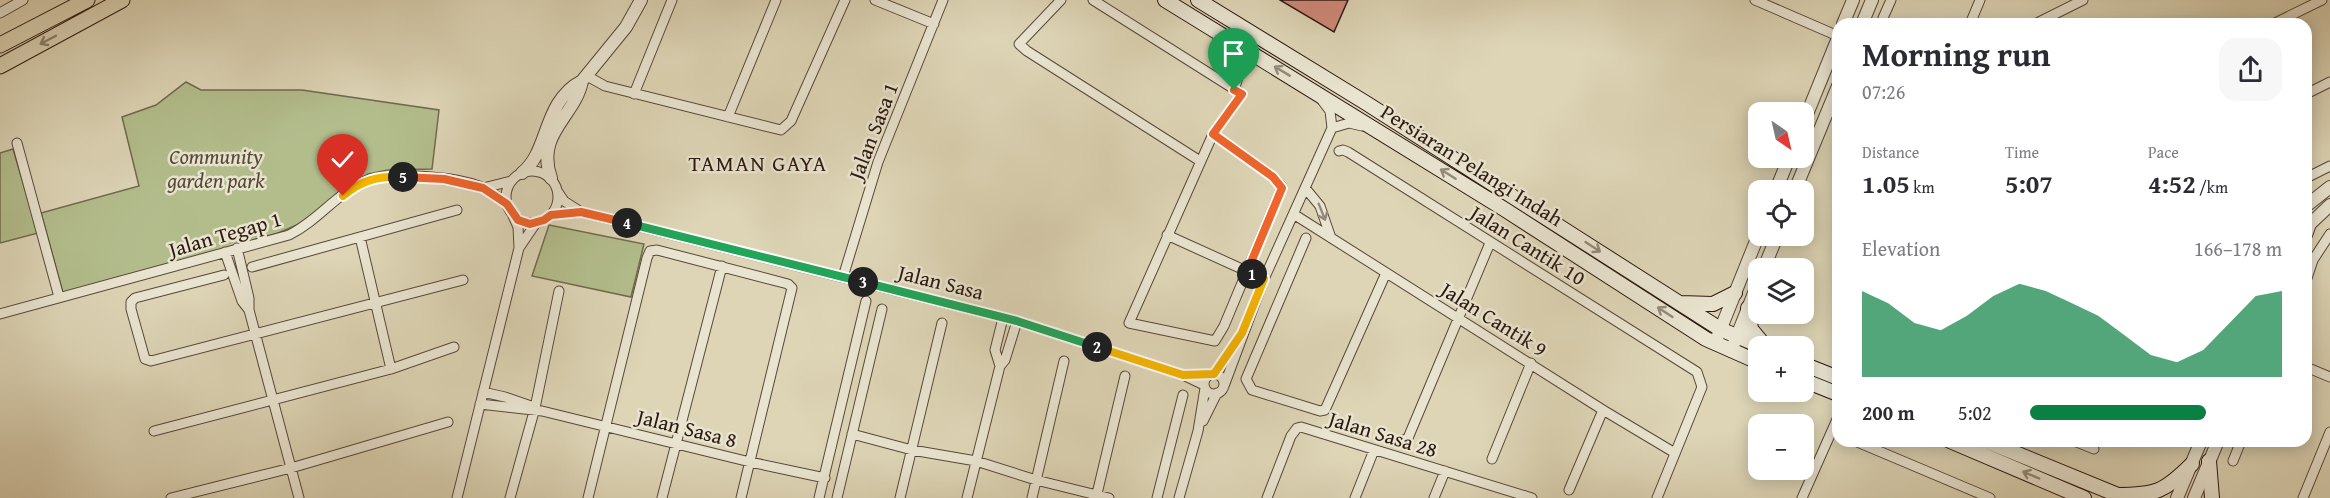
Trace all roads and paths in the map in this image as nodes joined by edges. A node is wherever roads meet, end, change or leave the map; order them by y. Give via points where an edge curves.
1 (24, 0) edge
2 (87, 0) edge
3 (122, 0) edge
4 (134, 0) edge
5 (641, 0) edge
6 (672, 0) edge
7 (776, 0) edge
8 (845, 0) edge
9 (875, 0) edge
10 (944, 0) edge
11 (1061, 0) edge
12 (1093, 0) edge
13 (1165, 0) edge
14 (1198, 0) edge
15 (1755, 0) edge
16 (1853, 0) edge
17 (1872, 0) edge
18 (1891, 0) edge
19 (1980, 0) edge
20 (2083, 0) edge
21 (2322, 0) edge
22 (0, 13) edge
23 (96, 14) junction
24 (1846, 18) edge
25 (1864, 18) edge
26 (1883, 18) dead end
27 (1972, 18) edge
28 (2047, 18) edge
29 (2285, 18) edge
30 (934, 24) junction
31 (1832, 34) edge
32 (1230, 40) junction
33 (0, 45) edge
34 (1832, 52) edge
35 (0, 66) edge
36 (584, 78) junction
37 (2330, 82) edge
38 (2312, 91) edge
39 (1238, 92) junction
40 (1315, 92) junction
41 (634, 94) junction
42 (1832, 101) edge
43 (1812, 102) edge
44 (728, 117) junction
45 (1332, 128) junction
46 (1376, 129) junction
47 (1213, 134) junction
48 (17, 143) dead end
49 (1339, 151) dead end
50 (1200, 161) junction
51 (2330, 166) edge
52 (522, 173) junction
53 (2312, 175) edge
54 (551, 178) junction
55 (1799, 180) edge
56 (511, 181) junction
57 (2330, 187) edge
58 (483, 188) junction
59 (1306, 189) junction
60 (558, 192) junction
61 (2312, 201) edge
62 (507, 204) junction
63 (2330, 205) edge
64 (457, 210) dead end
65 (581, 212) junction
66 (551, 215) junction
67 (1295, 215) junction
68 (513, 216) junction
69 (2312, 222) edge
70 (536, 223) junction
71 (2330, 234) edge
72 (1167, 235) junction
73 (360, 237) junction
74 (1306, 238) dead end
75 (1331, 238) junction
76 (1490, 243) junction
77 (1754, 246) edge
78 (237, 248) junction
79 (519, 248) junction
80 (225, 252) junction
81 (2312, 263) edge
82 (722, 266) junction
83 (252, 267) dead end
84 (1247, 272) junction
85 (1386, 273) junction
86 (224, 275) dead end
87 (843, 277) junction
88 (1264, 279) junction
89 (463, 280) dead end
90 (559, 291) dead end
91 (1735, 294) junction
92 (59, 297) junction
93 (866, 301) dead end
94 (376, 302) junction
95 (1680, 303) junction
96 (1748, 308) edge
97 (882, 309) dead end
98 (249, 310) junction
99 (0, 314) edge
100 (1458, 316) junction
101 (1003, 318) junction
102 (1017, 321) junction
103 (942, 323) dead end
104 (1720, 329) junction
105 (1242, 333) junction
106 (256, 334) junction
107 (1736, 337) junction
108 (1748, 342) edge
109 (1715, 344) junction
110 (454, 347) dead end
111 (1731, 351) junction
112 (1748, 358) edge
113 (1064, 361) dead end
114 (1531, 363) junction
115 (1000, 366) junction
116 (1814, 368) edge
117 (391, 369) junction
118 (2312, 370) edge
119 (1125, 376) dead end
120 (1832, 376) edge
121 (2330, 377) edge
122 (1208, 381) junction
123 (1814, 384) edge
124 (1220, 389) junction
125 (1832, 391) edge
126 (483, 392) junction
127 (1183, 395) dead end
128 (273, 400) junction
129 (480, 404) junction
130 (537, 410) junction
131 (1603, 410) junction
132 (448, 422) dead end
133 (606, 427) junction
134 (154, 431) dead end
135 (1198, 431) junction
136 (2330, 432) edge
137 (852, 434) junction
138 (1832, 436) edge
139 (1402, 441) dead end
140 (675, 445) junction
141 (1869, 447) edge
142 (1964, 447) edge
143 (2001, 447) edge
144 (2199, 447) edge
145 (2215, 447) edge
146 (2239, 447) edge
147 (912, 450) junction
148 (1374, 450) junction
149 (1675, 453) junction
150 (1492, 459) dead end
151 (976, 461) junction
152 (2209, 461) junction
153 (2233, 461) dead end
154 (750, 462) junction
155 (2192, 464) junction
156 (291, 468) junction
157 (1445, 471) junction
158 (825, 478) junction
159 (1036, 480) junction
160 (1569, 490) dead end
161 (1511, 495) edge
162 (1097, 496) edge
163 (2121, 496) edge
164 (171, 498) edge
165 (299, 498) edge
166 (457, 498) edge
167 (510, 498) edge
168 (588, 498) edge
169 (662, 498) edge
170 (741, 498) edge
171 (819, 498) edge
172 (837, 498) edge
173 (900, 498) edge
174 (967, 498) edge
175 (1032, 498) edge
176 (1109, 498) edge
177 (1157, 498) edge
178 (1179, 498) edge
179 (1267, 498) edge
180 (1355, 498) edge
181 (1434, 498) edge
182 (1532, 498) edge
183 (1658, 498) edge
184 (1802, 498) edge
185 (1990, 498) edge
186 (2084, 498) edge
187 (2177, 498) edge
188 (2194, 498) edge
189 (2212, 498) edge
190 (2304, 498) edge

1 - 22 street
2 - 33 highway
3 - 23 highway
4 - 23 highway
5 - 36 street via 626,27
6 - 41 street
7 - 44 street
8 - 44 street via 791,121 775,130
9 - 30 street
10 - 30 street, Jalan Sasa 1
11 - 50 street via 1019,44
12 - 39 street
13 - 32 main road, Persiaran Pelangi Indah
14 -> 95 main road, Persiaran Pelangi Indah
15 - 31 street
16 - 24 street
17 - 25 street
18 - 26 street
19 - 27 street
20 - 28 street
21 - 29 street
23 -> 35 highway
30 - 87 street, Jalan Sasa 1 via 878,162
32 - 39 street via 1243,62
40 -> 32 main road, Persiaran Pelangi Indah
34 - 43 street
36 - 41 street
36 - 52 street via 573,86 548,121 532,165
36 - 54 street via 552,139 547,167
37 - 38 street
39 - 47 street
40 - 45 street via 1330,111
40 - 46 main road, Persiaran Pelangi Indah
41 - 44 street
42 - 55 street
45 - 46 street via 1349,123
45 - 59 street
109 -> 46 main road, Persiaran Pelangi Indah
47 - 50 street
47 - 84 street via 1273,177 1282,188
48 - 92 street
49 - 76 street, Jalan Cantik 10 via 1348,152
50 - 72 street
51 - 53 street
52 - 54 street via 532,171
52 - 56 street
54 - 60 street
56 - 58 street, Jalan Tegap 1
56 - 62 street
57 - 61 street
58 - 62 street, Jalan Tegap 1
58 - 78 street, Jalan Tegap 1 via 444,179 369,179 302,229
59 - 67 street
59 -> 75 street via 1320,206
60 - 65 street, Jalan Sasa
60 - 66 street
62 - 68 street
63 - 69 street
64 - 73 street
65 - 66 street, Jalan Sasa
65 - 87 street, Jalan Sasa
66 - 70 street
67 - 75 street, Jalan Cantik 9
67 - 88 street
68 - 70 street
68 - 79 street
70 - 79 street
71 - 81 street
72 - 84 street
72 - 84 street via 1129,323 1215,341
73 - 83 street
73 - 94 street
74 - 85 street via 1246,380 1252,390 1325,410
75 - 85 street, Jalan Cantik 9
76 - 100 street
76 - 149 street, Jalan Cantik 10 via 1697,372 1702,387
77 - 91 street
78 - 80 street, Jalan Tegap 1
78 - 98 street
79 - 126 street
80 - 92 street, Jalan Tegap 1
80 - 98 street via 242,301
82 - 133 street via 650,251
82 - 140 street
82 - 154 street via 792,288
84 - 88 street
85 - 100 street, Jalan Cantik 9
86 - 106 street via 131,302 145,359 151,362
87 - 101 street, Jalan Sasa
88 - 105 street
89 - 94 street
90 - 130 street
91 - 95 main road via 1713,304
91 - 104 street
92 - 99 street, Jalan Tegap 1
93 - 158 street
94 - 106 street
94 - 117 street
95 - 104 main road, Persiaran Pelangi Indah
96 - 107 street
97 - 137 street
98 - 106 street
100 - 114 street, Jalan Cantik 9
100 - 139 street via 1408,438
101 - 102 street, Jalan Sasa
101 - 115 street via 995,350
102 - 115 street
102 - 122 street, Jalan Sasa
103 - 147 street
104 - 107 main road, Persiaran Pelangi Indah
104 - 109 street
105 - 122 street
105 - 124 street
106 - 128 street
107 - 108 main road, Persiaran Pelangi Indah
107 - 111 street
109 - 111 main road, Persiaran Pelangi Indah
110 - 117 street
111 - 112 main road, Persiaran Pelangi Indah
113 - 159 street
114 - 131 street, Jalan Cantik 9
114 - 150 street
115 - 151 street
116 - 120 main road
117 - 128 street
118 - 121 street
119 - 162 street
122 - 124 street via 1210,393
122 - 124 street via 1223,379
122 - 135 street
123 - 125 main road
124 - 135 street
126 - 129 street
126 - 130 street, Jalan Sasa 8
127 - 177 street
128 - 134 street
128 - 156 street
129 - 130 street, Jalan Sasa 8
129 - 166 street
130 - 133 street, Jalan Sasa 8
130 - 167 street
131 - 149 street, Jalan Cantik 9
131 - 160 street
132 - 156 street
133 - 140 street, Jalan Sasa 8
133 - 168 street
135 - 178 street
136 - 190 street
137 - 147 street
137 - 172 street
138 - 184 street
140 - 154 street, Jalan Sasa 8
140 - 169 street
141 - 185 street
186 -> 142 main road
143 - 163 main road
144 - 155 street
145 - 152 street
146 - 153 street
147 - 151 street
147 - 173 street
148 - 157 street, Jalan Sasa 28
148 - 179 street, Jalan Sasa 28 via 1297,429
148 - 180 street
149 - 183 street
151 - 159 street
151 - 174 street
152 - 188 street
152 - 189 main road
154 - 158 street, Jalan Sasa 8
154 - 170 street
155 - 163 main road via 2161,490
155 - 187 street
156 - 164 street
156 - 165 street
157 - 161 street, Jalan Sasa 28
157 - 181 street
158 - 171 street
159 - 162 street
159 - 175 street
161 - 182 street, Jalan Sasa 28
162 - 176 street

